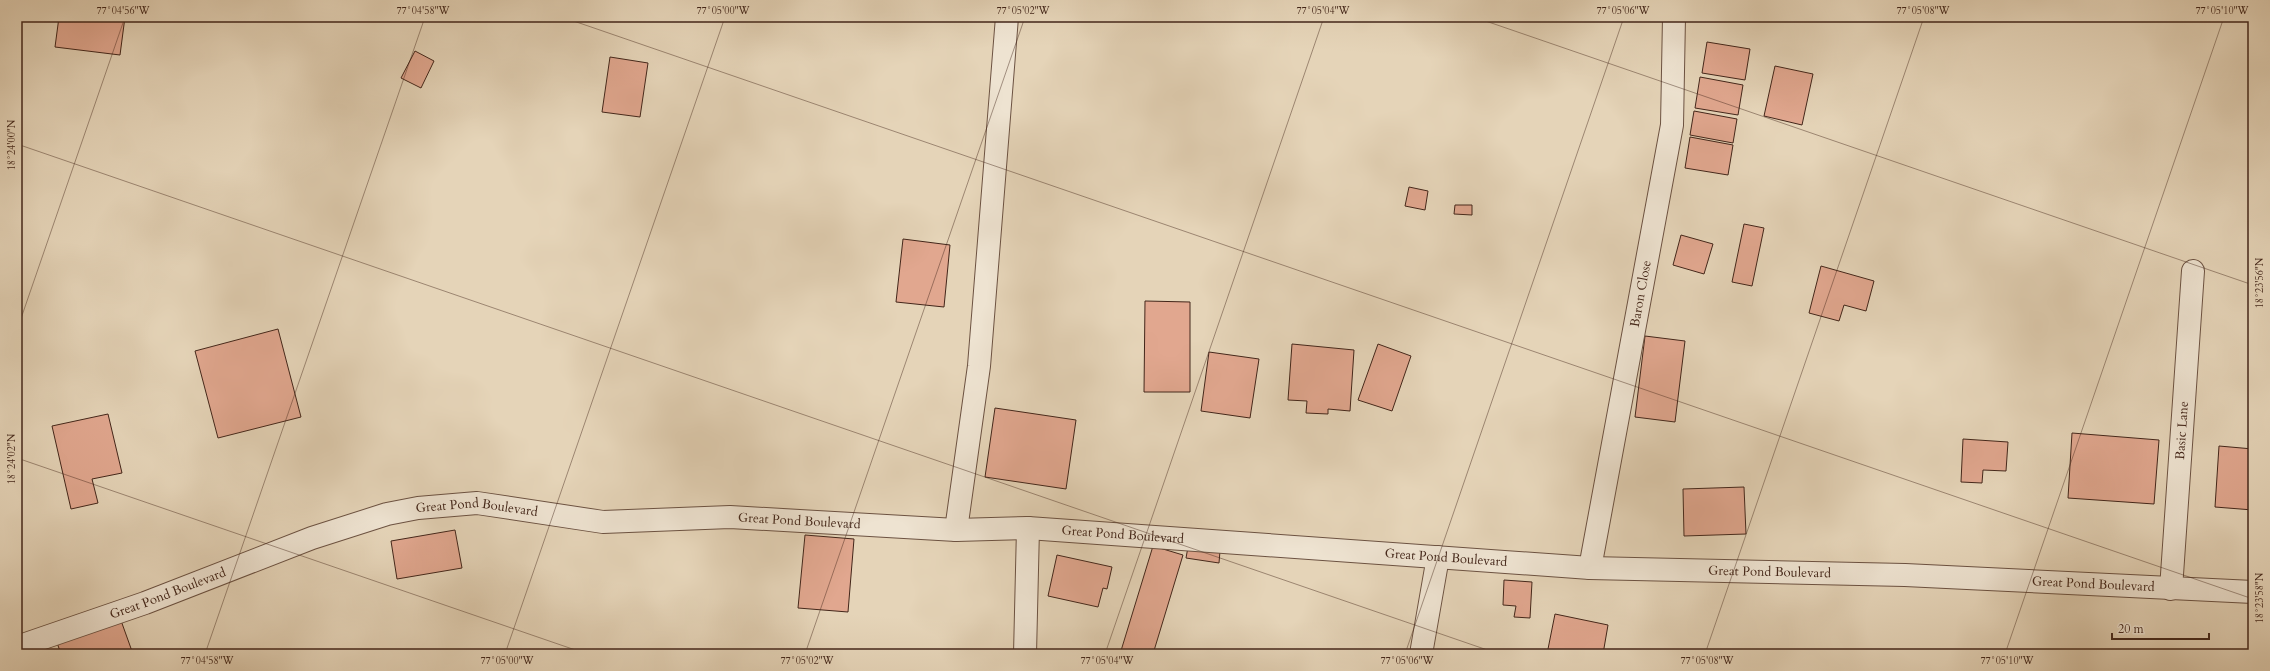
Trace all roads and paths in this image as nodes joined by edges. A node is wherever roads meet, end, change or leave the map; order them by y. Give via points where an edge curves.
1 (1007, 17) edge
2 (1674, 17) edge
3 (2193, 271) dead end
4 (1028, 528) junction
5 (956, 530) junction
6 (1438, 557) junction
7 (1590, 568) junction
8 (2171, 589) junction
9 (2253, 592) edge
10 (17, 647) edge
11 (1026, 654) edge
12 (1422, 654) edge

1 - 5 street via 978,366
2 - 7 street, Baron Close via 1672,125
3 - 8 street, Basic Lane
4 - 5 street, Great Pond Boulevard
4 - 6 street, Great Pond Boulevard
4 - 11 street
5 - 10 street, Great Pond Boulevard via 730,517 604,522 477,503 418,508 388,514 312,538 145,603
6 - 7 street, Great Pond Boulevard
6 - 12 street
7 - 8 street, Great Pond Boulevard via 1905,575
8 - 9 street, Great Pond Boulevard

